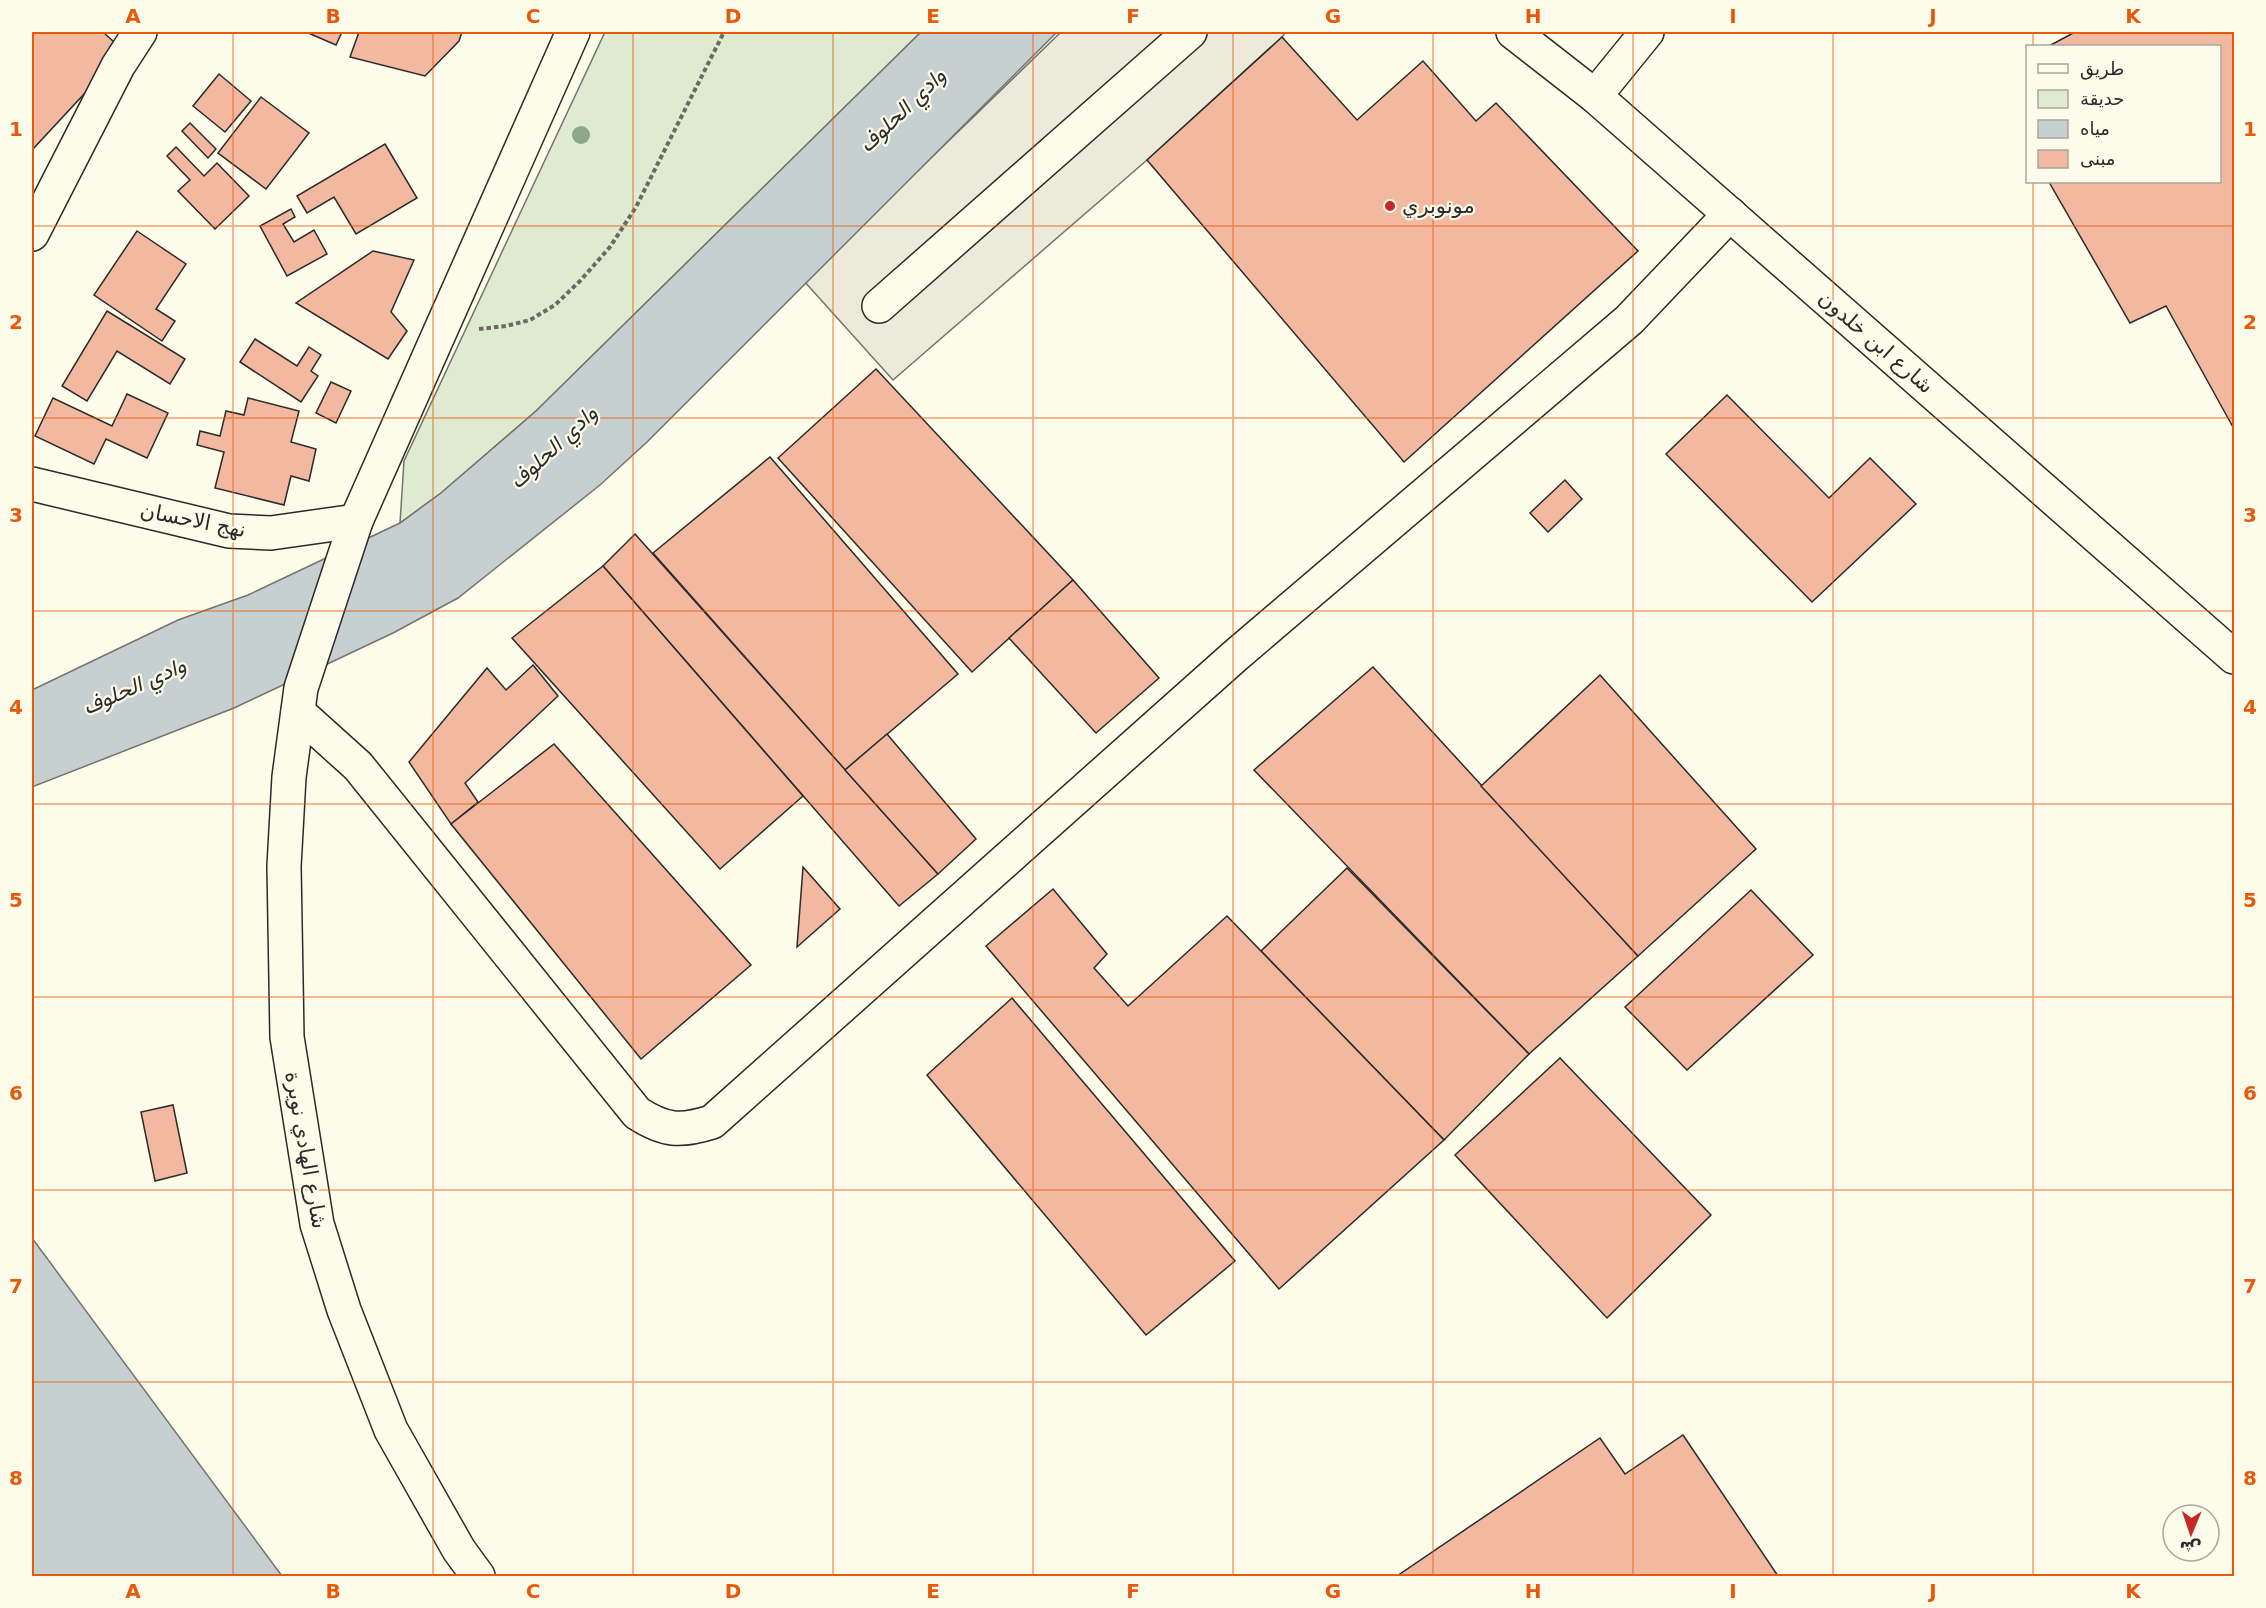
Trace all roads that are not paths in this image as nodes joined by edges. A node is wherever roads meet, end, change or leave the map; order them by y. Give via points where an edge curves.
1 (140, 32) edge
2 (573, 32) edge
3 (1190, 32) edge
4 (1513, 32) edge
5 (1647, 32) edge
6 (1595, 96) junction
7 (1730, 214) junction
8 (32, 234) edge
9 (879, 306) dead end
10 (32, 484) edge
11 (353, 530) junction
12 (2235, 657) edge
13 (299, 700) junction
14 (478, 1576) edge

1 - 8 main road via 118,66
2 - 11 main road, شارع الهادي نويرة
3 - 9 main road
4 - 6 main road, شارع ابن خلدون
5 - 6 main road
6 - 7 main road, شارع ابن خلدون
7 - 12 main road, شارع ابن خلدون
7 - 13 main road via 1629,320 1235,656 712,1122 672,1130 636,1113 358,766
10 - 11 main road, نهج الاحسان via 229,531
11 - 13 main road, شارع الهادي نويرة
13 - 14 main road, شارع الهادي نويرة via 289,777 284,866 286,1037 317,1224 344,1310 391,1430 459,1550

